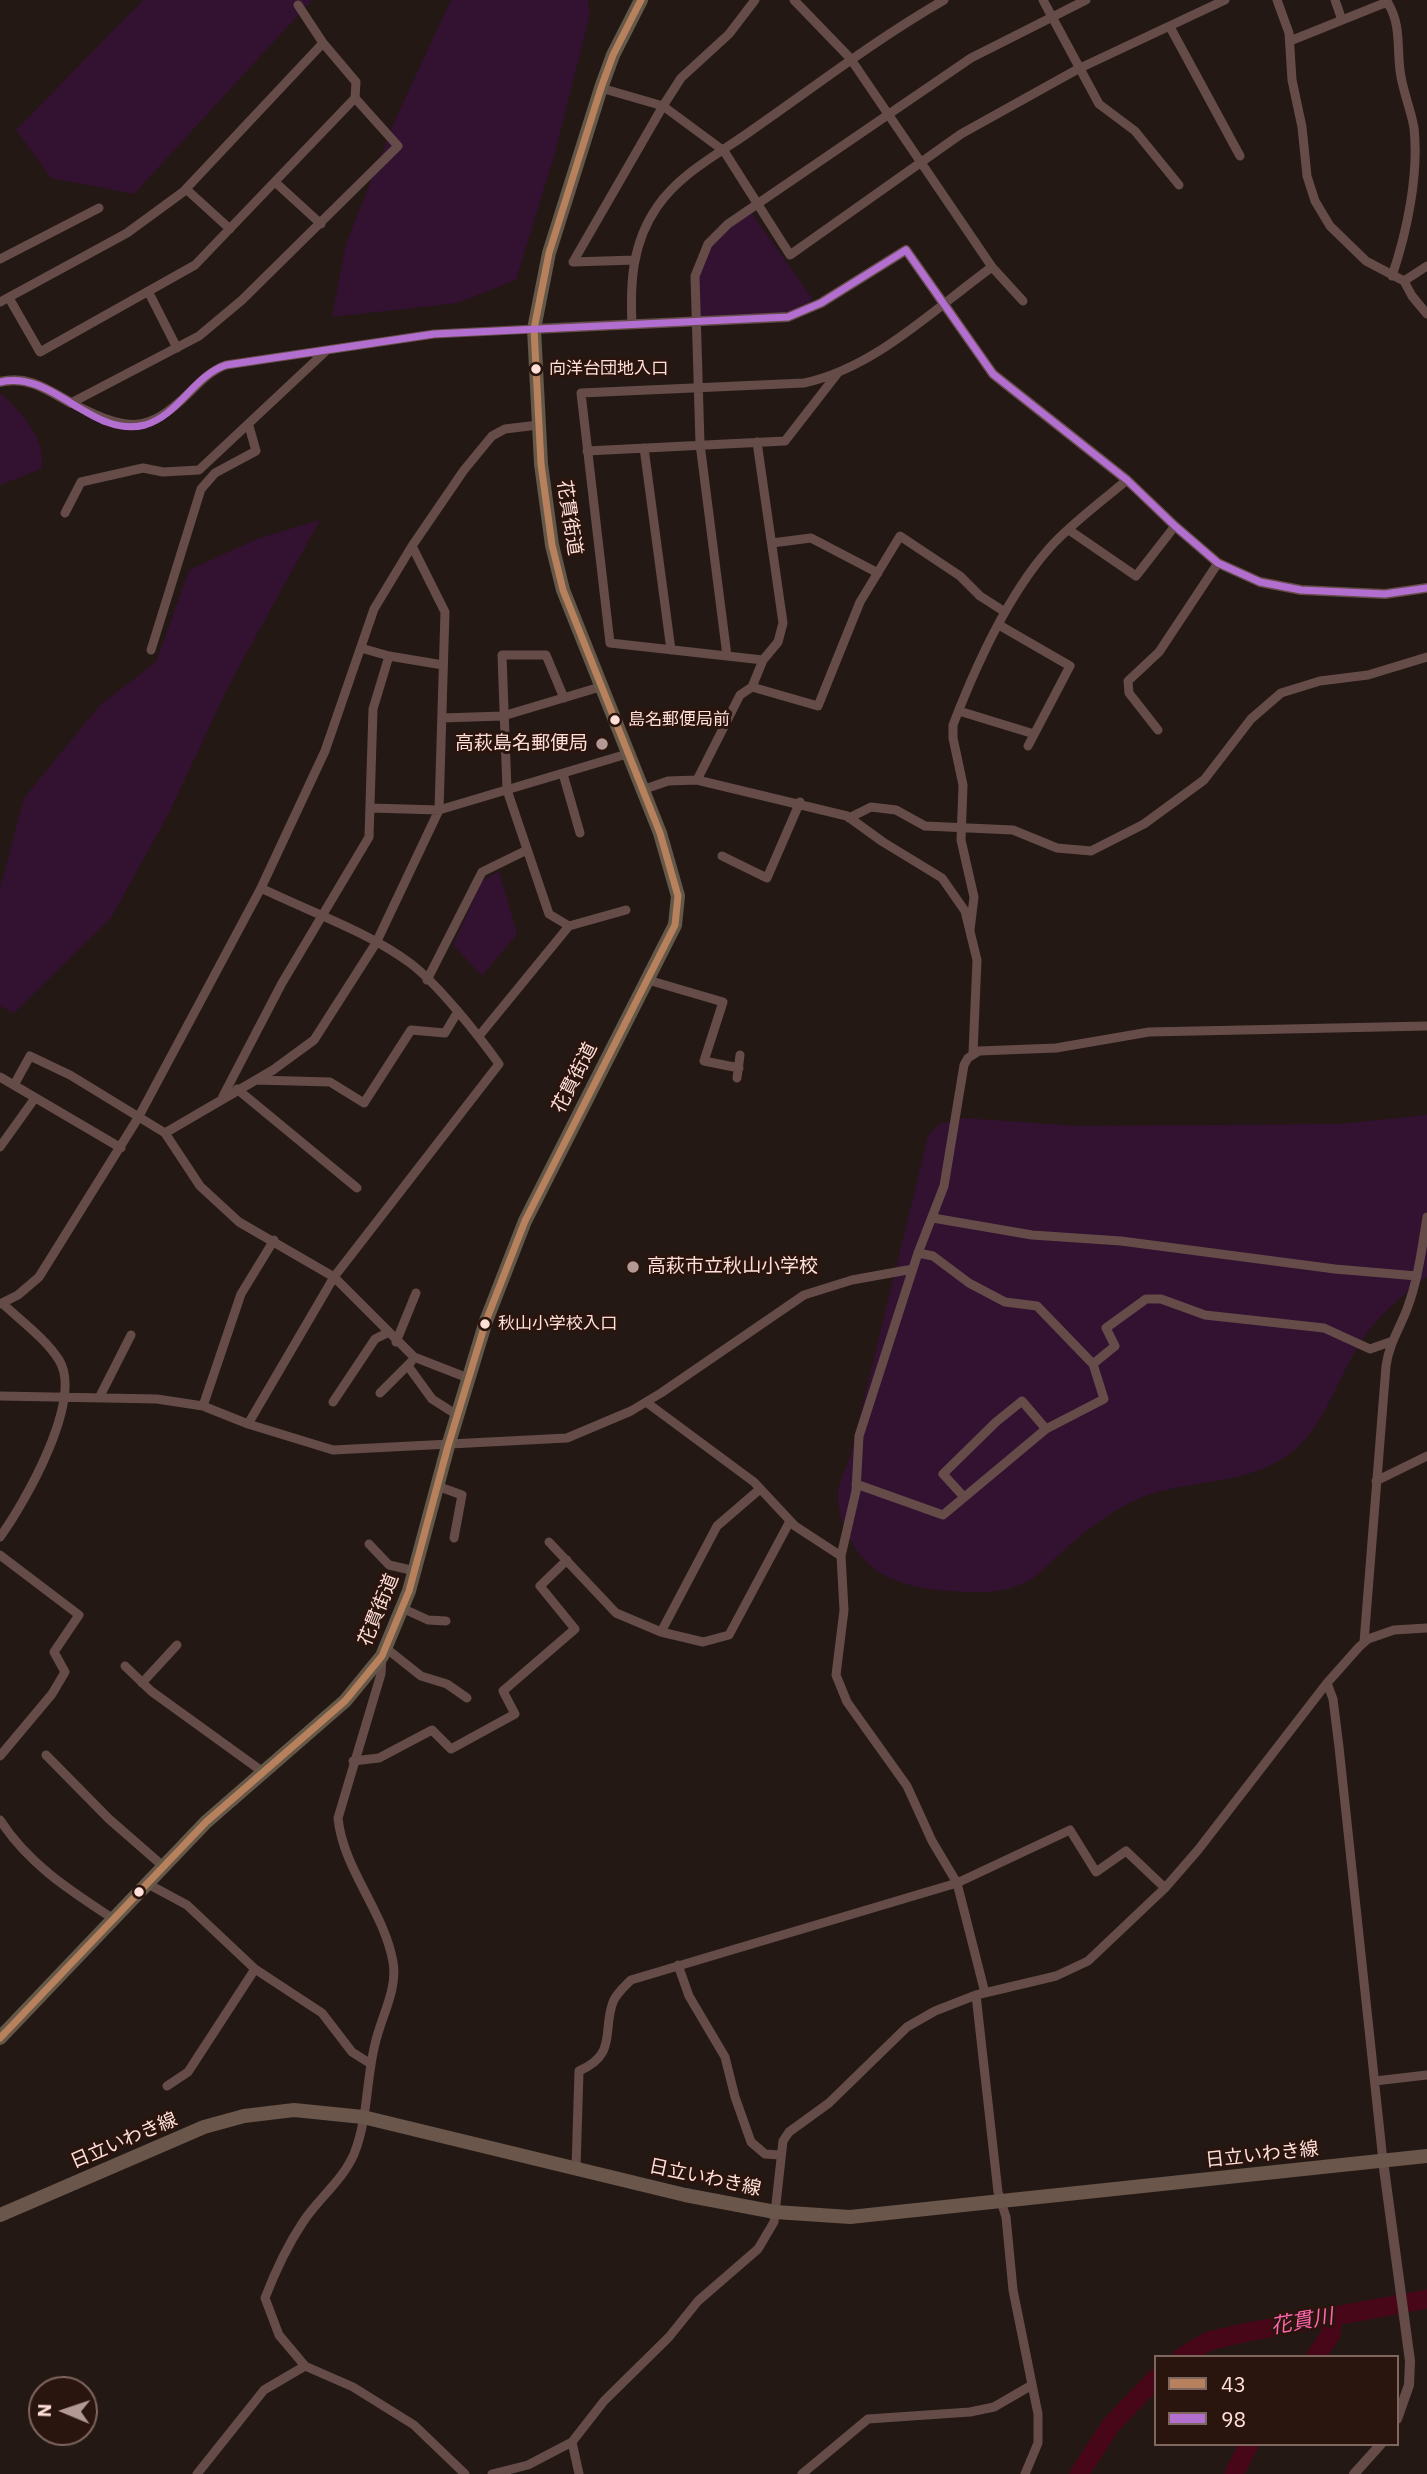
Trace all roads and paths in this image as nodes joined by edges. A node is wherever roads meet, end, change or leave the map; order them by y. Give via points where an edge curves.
1 (640, 0) edge
2 (755, 0) edge
3 (794, 0) edge
4 (944, 0) edge
5 (1043, 0) edge
6 (1086, 0) edge
7 (1225, 0) edge
8 (1277, 0) edge
9 (1335, 0) edge
10 (298, 5) dead end
11 (1051, 17) junction
12 (1342, 20) junction
13 (1170, 27) junction
14 (1290, 41) junction
15 (323, 43) junction
16 (850, 58) junction
17 (1078, 69) junction
18 (601, 88) junction
19 (355, 98) junction
20 (663, 106) junction
21 (885, 114) junction
22 (724, 151) junction
23 (1240, 156) dead end
24 (919, 163) junction
25 (275, 182) junction
26 (1179, 185) dead end
27 (186, 189) junction
28 (755, 204) junction
29 (99, 208) dead end
30 (321, 224) junction
31 (230, 229) junction
32 (0, 259) edge
33 (635, 260) junction
34 (1427, 266) edge
35 (992, 267) junction
36 (1392, 276) junction
37 (1404, 281) junction
38 (148, 291) junction
39 (5, 300) edge
40 (1023, 301) dead end
41 (943, 303) junction
42 (1427, 314) edge
43 (696, 322) junction
44 (632, 324) junction
45 (534, 329) junction
46 (177, 348) junction
47 (329, 349) junction
48 (837, 374) junction
49 (0, 382) edge
50 (698, 388) junction
51 (71, 403) junction
52 (538, 425) junction
53 (249, 426) junction
54 (757, 442) junction
55 (700, 444) junction
56 (644, 448) junction
57 (587, 451) junction
58 (1127, 480) junction
59 (65, 513) dead end
60 (1175, 526) junction
61 (1069, 530) junction
62 (772, 543) junction
63 (412, 546) junction
64 (1219, 563) junction
65 (877, 573) junction
66 (1427, 587) edge
67 (1005, 612) junction
68 (999, 625) junction
69 (361, 648) junction
70 (151, 650) dead end
71 (671, 650) junction
72 (389, 656) junction
73 (727, 656) junction
74 (1427, 657) edge
75 (763, 660) junction
76 (443, 665) junction
77 (600, 687) junction
78 (752, 687) junction
79 (564, 698) junction
80 (959, 711) junction
81 (503, 716) junction
82 (442, 718) junction
83 (1158, 730) dead end
84 (1034, 734) junction
85 (1028, 746) dead end
86 (627, 754) junction
87 (563, 775) junction
88 (698, 780) junction
89 (507, 790) junction
90 (642, 790) junction
91 (800, 802) junction
92 (370, 808) junction
93 (439, 810) junction
94 (849, 818) junction
95 (960, 828) junction
96 (580, 833) dead end
97 (527, 850) junction
98 (722, 856) dead end
99 (261, 888) junction
100 (626, 910) dead end
101 (322, 918) junction
102 (569, 926) junction
103 (970, 930) junction
104 (376, 943) junction
105 (427, 980) junction
106 (648, 980) junction
107 (457, 1013) junction
108 (1427, 1026) edge
109 (479, 1036) junction
110 (973, 1054) junction
111 (740, 1055) dead end
112 (0, 1077) edge
113 (254, 1080) junction
114 (14, 1086) junction
115 (237, 1089) junction
116 (35, 1098) junction
117 (222, 1098) junction
118 (138, 1118) junction
119 (165, 1133) junction
120 (0, 1147) edge
121 (121, 1148) junction
122 (357, 1188) dead end
123 (1427, 1217) edge
124 (933, 1218) junction
125 (274, 1240) junction
126 (918, 1253) junction
127 (913, 1269) junction
128 (1417, 1276) junction
129 (334, 1277) junction
130 (416, 1293) dead end
131 (1, 1303) edge
132 (387, 1333) junction
133 (131, 1335) dead end
134 (396, 1342) junction
135 (1390, 1342) junction
136 (411, 1362) junction
137 (1093, 1364) junction
138 (468, 1378) junction
139 (380, 1393) dead end
140 (0, 1396) edge
141 (65, 1397) junction
142 (99, 1398) junction
143 (333, 1402) dead end
144 (646, 1402) junction
145 (203, 1406) junction
146 (457, 1415) junction
147 (248, 1424) junction
148 (1045, 1429) junction
149 (448, 1446) junction
150 (1427, 1456) edge
151 (1376, 1481) junction
152 (856, 1485) junction
153 (437, 1486) junction
154 (760, 1489) junction
155 (964, 1497) junction
156 (790, 1521) junction
157 (0, 1537) edge
158 (454, 1538) dead end
159 (549, 1542) dead end
160 (369, 1544) dead end
161 (0, 1555) edge
162 (841, 1556) junction
163 (567, 1560) junction
164 (415, 1571) junction
165 (404, 1609) junction
166 (446, 1621) dead end
167 (1427, 1628) edge
168 (662, 1632) junction
169 (1364, 1642) junction
170 (177, 1645) dead end
171 (384, 1653) junction
172 (125, 1665) dead end
173 (1327, 1682) junction
174 (142, 1683) junction
175 (467, 1698) dead end
176 (46, 1755) dead end
177 (0, 1756) edge
178 (353, 1761) junction
179 (263, 1772) junction
180 (0, 1820) edge
181 (164, 1867) junction
182 (957, 1883) junction
183 (148, 1884) junction
184 (1165, 1888) junction
185 (115, 1920) junction
186 (678, 1965) junction
187 (255, 1969) junction
188 (980, 1994) junction
189 (0, 2038) edge
190 (371, 2064) junction
191 (1427, 2075) edge
192 (1375, 2081) junction
193 (167, 2086) dead end
194 (363, 2117) junction
195 (781, 2155) junction
196 (1427, 2156) edge
197 (1383, 2161) junction
198 (576, 2168) junction
199 (1001, 2202) junction
200 (775, 2212) junction
201 (0, 2216) edge
202 (306, 2366) junction
203 (1032, 2385) junction
204 (1399, 2413) edge
205 (572, 2442) junction
206 (1379, 2446) edge
207 (197, 2474) edge
208 (465, 2474) edge
209 (492, 2474) edge
210 (579, 2474) edge
211 (802, 2474) edge
212 (1025, 2474) edge
213 (1354, 2474) edge

1 - 18 highway, 花貫街道
2 - 20 street via 729,34 681,78
3 - 16 street
4 - 16 street
5 - 11 street
6 - 11 street
7 - 13 street
8 - 14 street
9 - 12 street
10 - 15 street
11 - 17 street
11 - 21 street via 971,58
12 - 14 street
12 - 36 street via 1388,3 1399,27 1400,72 1414,126 1414,149 1402,246
13 - 17 street
13 - 23 street
14 - 36 street via 1292,80 1314,201 1330,226 1366,261
15 - 19 street via 356,82
15 - 27 street
16 - 21 street
16 - 22 street
17 - 24 street via 961,134
17 - 26 street via 1099,104 1135,131
18 - 20 street
18 - 45 highway, 花貫街道 via 549,253
19 - 25 street
19 - 30 street via 398,146
20 - 22 street
20 - 33 street via 573,262
21 - 24 street
21 - 28 street
22 - 28 street
22 - 33 street via 669,190 644,230
24 - 28 street via 790,255
24 - 35 street
25 - 30 street
25 - 31 street
27 - 31 street
27 - 39 street via 127,233
28 - 43 street via 728,223 702,255 695,276
29 - 32 street
30 - 46 street via 242,300
31 - 38 street via 195,265
33 - 44 street
34 - 37 street
35 - 40 street
35 - 41 street
36 - 37 street
37 - 42 street
38 - 39 street via 40,352
38 - 46 street
41 - 43 street via 905,250 821,303 788,317
41 - 48 street
41 - 58 street via 1003,384
43 - 44 street
43 - 50 street
44 - 45 street
45 - 47 street via 434,334
45 - 52 highway, 花貫街道
46 - 51 street
47 - 51 street via 217,369 172,410 144,425 110,422
47 - 53 street
48 - 50 street via 804,383
48 - 54 street via 785,441
49 - 51 street via 12,379 37,384
50 - 55 street
50 - 57 street via 581,393
52 - 63 street via 505,429 492,436
52 - 77 highway, 花貫街道 via 560,579
53 - 59 street via 199,470 143,468 81,482
53 - 70 street via 256,451 215,473 201,489
54 - 55 street
54 - 62 street
55 - 56 street
55 - 73 street
56 - 57 street
56 - 71 street
57 - 71 street via 610,643
58 - 60 street
58 - 61 street
60 - 61 street via 1136,576
60 - 64 street
61 - 67 street
62 - 65 street via 811,538
62 - 75 street via 783,628
63 - 69 street via 374,609
63 - 76 street via 445,612
64 - 66 street via 1260,582 1301,590 1385,594
64 - 83 street via 1159,652 1128,681 1129,693
65 - 67 street via 900,537
65 - 78 street via 860,602 818,706
67 - 68 street
68 - 80 street
68 - 84 street via 1070,666
69 - 72 street
69 - 99 street via 325,751
71 - 73 street
72 - 76 street
72 - 92 street via 373,709
73 - 75 street
74 - 95 street via 1281,693 1251,719 1204,780 1144,824 1091,851 1057,848 1013,830
75 - 78 street
76 - 82 street
77 - 79 street
77 - 86 highway, 花貫街道
78 - 88 street via 740,695
79 - 81 street
79 - 81 street via 546,655 502,655
80 - 84 street
80 - 95 street via 952,732 963,785
81 - 82 street
81 - 89 street
82 - 93 street
84 - 85 street
86 - 87 street
86 - 90 highway, 花貫街道
87 - 89 street
87 - 96 street
88 - 90 street via 668,781
88 - 91 street
89 - 93 street
89 - 97 street
90 - 106 highway, 花貫街道 via 670,863 678,909
91 - 94 street
91 - 98 street via 767,878
92 - 93 street
92 - 101 street via 369,837
93 - 104 street
94 - 95 street via 871,807 896,810 925,826
94 - 103 street via 942,878 959,899
95 - 103 street via 974,897
97 - 102 street via 549,914
97 - 105 street via 482,872
99 - 101 street
99 - 118 street
100 - 102 street
101 - 104 street
101 - 117 street
102 - 109 street
103 - 110 street via 978,981
104 - 105 street via 412,964
104 - 113 street via 314,1040
105 - 107 street
106 - 111 street via 723,1002 704,1061 738,1073
106 - 138 highway, 花貫街道 via 525,1222
107 - 109 street
107 - 113 street via 444,1033 411,1031 364,1103 330,1082
108 - 110 street via 1149,1032 1056,1048
109 - 129 street via 499,1064
110 - 124 street via 964,1065 946,1175
112 - 114 street
113 - 115 street
114 - 116 street
114 - 118 street via 30,1056
115 - 117 street
115 - 122 street
116 - 120 street
116 - 121 street
117 - 119 street
118 - 119 street
118 - 121 street
119 - 125 street via 200,1186 239,1222
121 - 131 street via 39,1277
123 - 128 street
124 - 126 street
124 - 128 street via 1032,1236 1121,1241
125 - 129 street
125 - 145 street via 241,1294
126 - 127 street
126 - 137 street via 933,1256 1005,1302 1037,1306
127 - 144 street via 804,1295
127 - 152 street via 859,1436
128 - 135 street via 1407,1310
129 - 132 street
129 - 147 street
130 - 134 street
131 - 141 street via 60,1361
132 - 134 street
132 - 143 street via 375,1339
133 - 142 street
134 - 136 street
135 - 137 street via 1370,1349 1324,1328 1205,1315 1161,1299 1146,1299 1106,1328 1115,1346
135 - 151 street
136 - 138 street
136 - 139 street
136 - 146 street via 432,1399
137 - 148 street via 1104,1399
138 - 146 highway, 花貫街道
140 - 141 street
141 - 142 street
141 - 157 street via 55,1433 13,1520
142 - 145 street
144 - 149 street via 567,1438
144 - 154 street
145 - 147 street
146 - 149 highway, 花貫街道
147 - 149 street via 333,1450
148 - 155 street
148 - 155 street via 1022,1401 996,1422 943,1474
149 - 153 highway, 花貫街道
150 - 151 street
151 - 169 street
152 - 155 street via 943,1515
152 - 162 street
153 - 158 street via 462,1494
153 - 164 highway, 花貫街道
154 - 156 street
154 - 168 street via 717,1526
156 - 162 street
156 - 168 street via 729,1634 702,1642
159 - 163 street
160 - 164 street via 389,1565
161 - 177 street via 79,1615 54,1652 65,1672
162 - 182 street via 844,1610 838,1682 847,1702 907,1786
163 - 168 street via 616,1613
163 - 178 street via 540,1586 575,1629 503,1691 515,1714 452,1749 432,1730 379,1758
164 - 165 highway, 花貫街道
165 - 166 street via 428,1620
165 - 171 highway, 花貫街道
167 - 169 street via 1394,1630
169 - 173 street
170 - 174 street
171 - 175 street
171 - 178 street
171 - 179 highway, 花貫街道 via 345,1701
172 - 174 street
173 - 184 street
173 - 192 street via 1339,1747
174 - 179 street
176 - 181 street
178 - 190 street via 340,1805 339,1831 393,1962 393,1983
179 - 181 highway, 花貫街道
180 - 185 street via 15,1844 54,1879
181 - 183 highway, 花貫街道
182 - 184 street via 1070,1830 1096,1872 1126,1851
182 - 186 street
182 - 188 street
183 - 185 highway, 花貫街道
183 - 187 street via 187,1905
184 - 188 street via 1103,1948 1074,1969
185 - 189 highway, 花貫街道
186 - 195 street via 689,1996 725,2057 751,2142 765,2154
186 - 198 street via 631,1980 613,2001 609,2037 595,2064 579,2071
187 - 190 street via 322,2013 352,2052
187 - 193 street via 188,2072
188 - 195 street via 907,2027 829,2103 794,2126 783,2141
188 - 199 street
190 - 194 street
191 - 192 street
192 - 197 street
194 - 198 main road, 日立いわき線
194 - 201 main road, 日立いわき線 via 294,2110 244,2116 177,2138
194 - 202 street via 354,2154 303,2221 265,2298 279,2335
195 - 200 street
196 - 197 main road, 日立いわき線
197 - 199 main road, 日立いわき線
197 - 204 street via 1406,2319 1409,2385
198 - 200 main road, 日立いわき線
199 - 200 main road, 日立いわき線 via 850,2217
199 - 203 street
200 - 205 street via 758,2249 698,2301
202 - 207 street via 264,2390
202 - 208 street via 353,2387 414,2426
203 - 211 street via 994,2407 970,2412 868,2419
203 - 212 street via 1038,2443
205 - 209 street via 539,2460
205 - 210 street
206 - 213 street

